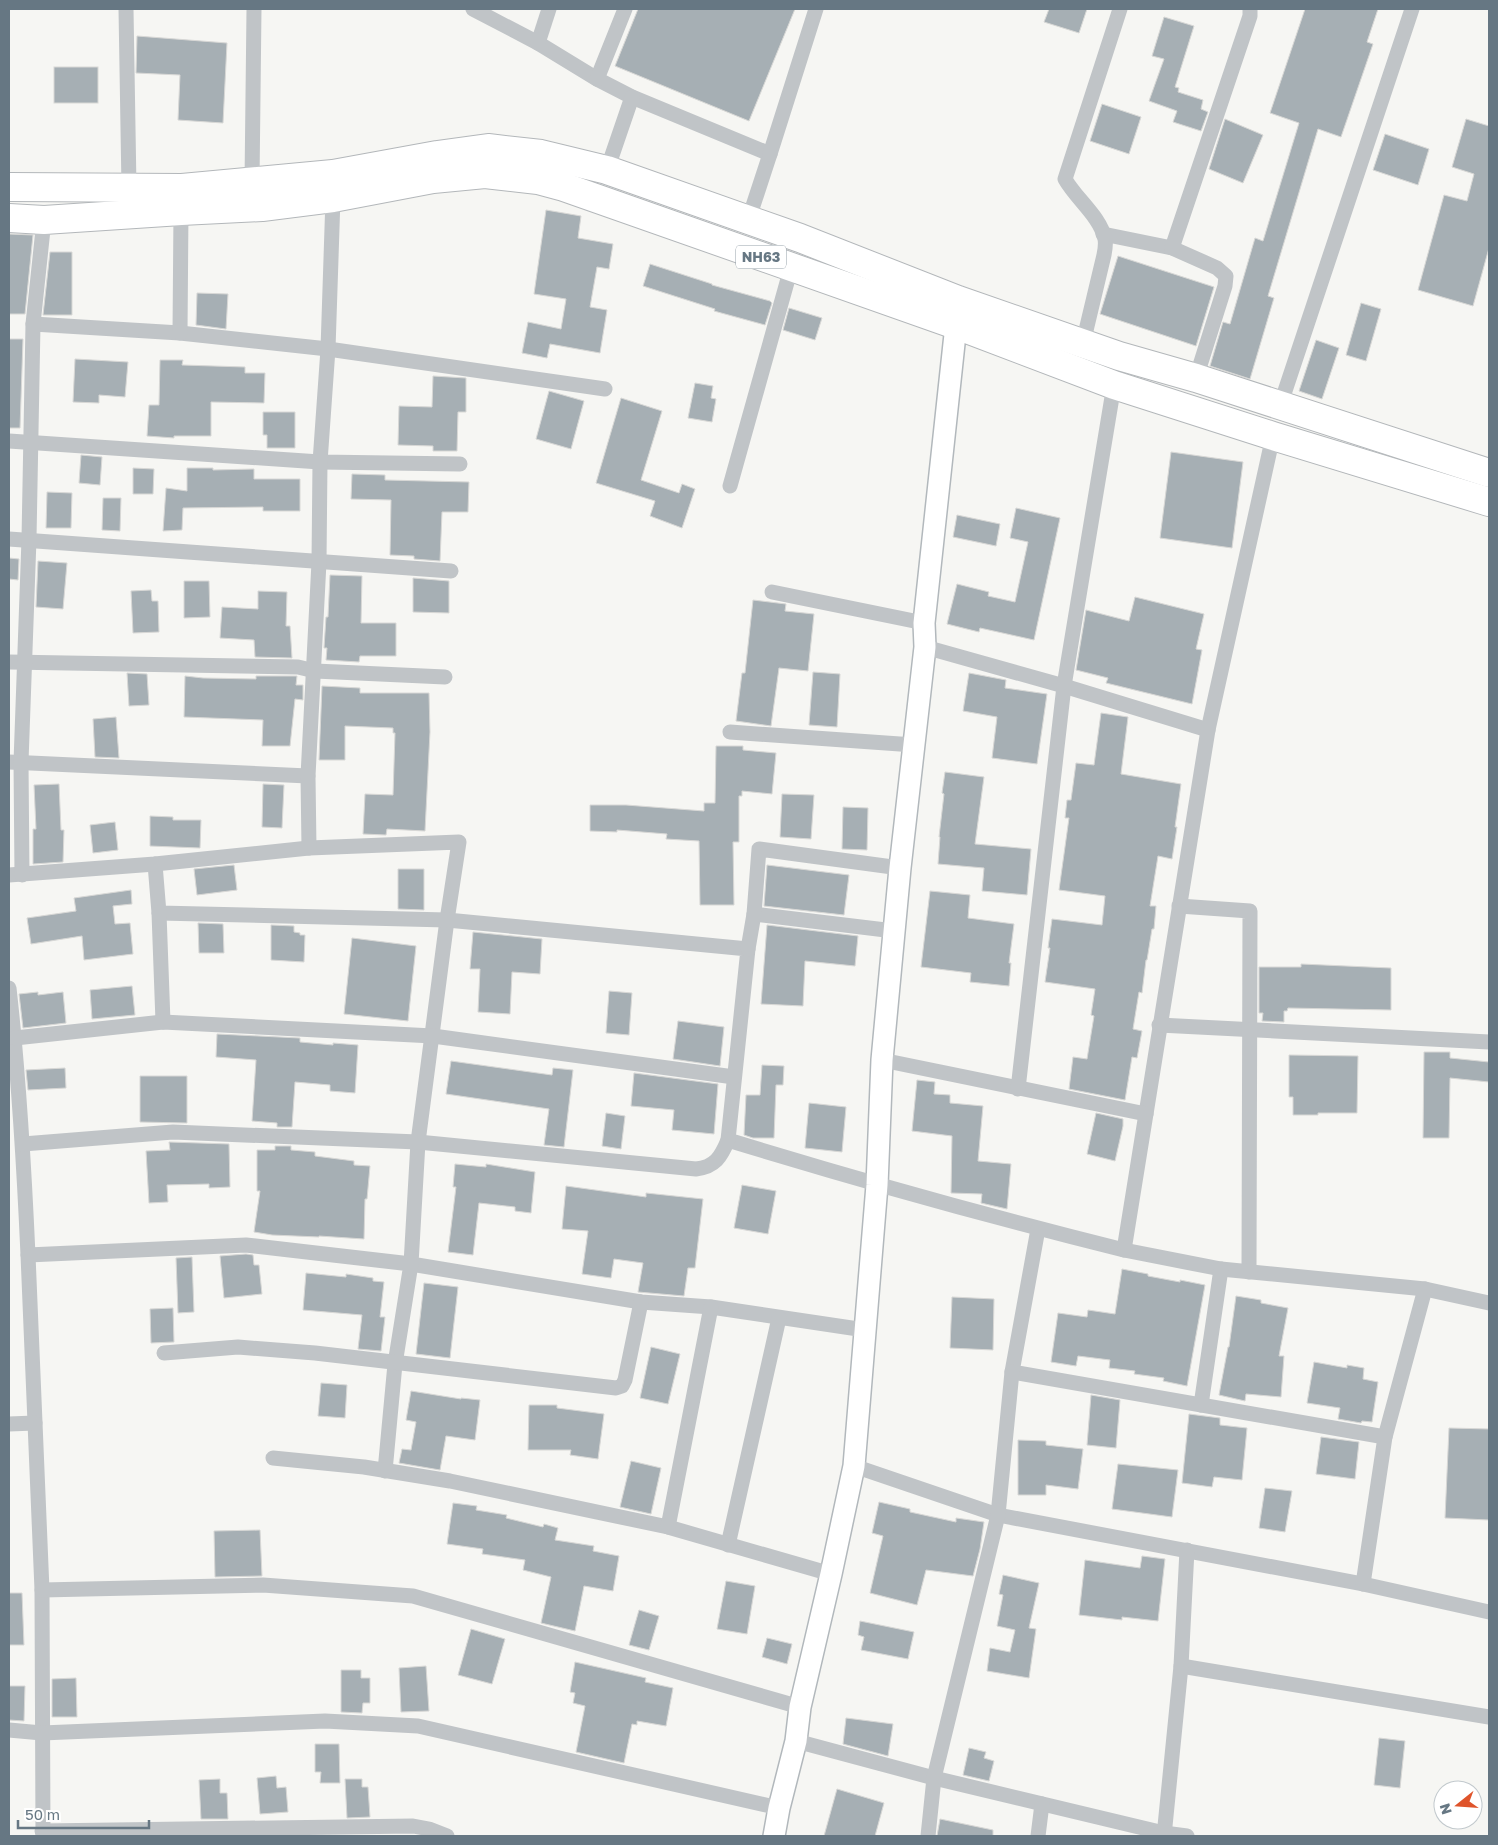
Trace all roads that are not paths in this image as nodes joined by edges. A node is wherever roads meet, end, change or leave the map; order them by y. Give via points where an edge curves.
1 (126, 9) edge
2 (254, 9) edge
3 (473, 9) edge
4 (549, 9) edge
5 (625, 9) edge
6 (816, 9) edge
7 (1120, 9) edge
8 (1250, 9) edge
9 (1412, 9) edge
10 (538, 43) junction
11 (597, 79) junction
12 (632, 97) junction
13 (770, 154) junction
14 (607, 170) junction
15 (252, 182) junction
16 (9, 187) edge
17 (128, 188) junction
18 (333, 198) junction
19 (182, 211) junction
20 (9, 218) edge
21 (44, 220) junction
22 (748, 221) junction
23 (1103, 234) junction
24 (1172, 248) junction
25 (791, 268) junction
26 (33, 324) junction
27 (956, 325) junction
28 (180, 333) junction
29 (1083, 343) junction
30 (328, 349) junction
31 (1196, 378) junction
32 (1114, 385) junction
33 (605, 389) dead end
34 (1280, 406) junction
35 (1273, 436) junction
36 (9, 442) edge
37 (32, 444) junction
38 (320, 462) junction
39 (460, 464) dead end
40 (1489, 474) edge
41 (730, 486) dead end
42 (1489, 502) edge
43 (9, 539) edge
44 (29, 540) junction
45 (319, 562) junction
46 (451, 571) dead end
47 (772, 592) dead end
48 (924, 623) junction
49 (925, 647) junction
50 (9, 662) edge
51 (25, 663) junction
52 (315, 671) junction
53 (445, 677) dead end
54 (1064, 686) junction
55 (1208, 730) junction
56 (730, 732) dead end
57 (914, 745) junction
58 (15, 762) edge
59 (308, 776) junction
60 (309, 848) junction
61 (155, 864) junction
62 (900, 868) junction
63 (15, 875) edge
64 (1178, 906) junction
65 (159, 913) junction
66 (754, 914) junction
67 (447, 920) junction
68 (894, 931) junction
69 (748, 949) junction
70 (9, 988) edge
71 (163, 1022) junction
72 (1159, 1025) junction
73 (1250, 1030) junction
74 (433, 1036) junction
75 (15, 1038) junction
76 (1489, 1042) edge
77 (882, 1060) junction
78 (734, 1077) junction
79 (1018, 1089) junction
80 (1146, 1114) junction
81 (728, 1140) junction
82 (418, 1142) junction
83 (23, 1144) junction
84 (876, 1185) junction
85 (1038, 1229) junction
86 (1124, 1250) junction
87 (28, 1255) junction
88 (411, 1264) junction
89 (1221, 1269) junction
90 (1249, 1272) junction
91 (1425, 1289) junction
92 (641, 1302) junction
93 (1489, 1303) edge
94 (711, 1307) junction
95 (779, 1318) junction
96 (865, 1330) junction
97 (164, 1353) dead end
98 (395, 1364) junction
99 (1012, 1372) junction
100 (1201, 1405) junction
101 (34, 1423) junction
102 (9, 1424) edge
103 (1385, 1438) junction
104 (273, 1458) dead end
105 (854, 1466) junction
106 (385, 1471) junction
107 (998, 1515) junction
108 (668, 1528) junction
109 (728, 1545) junction
110 (1187, 1550) junction
111 (831, 1574) junction
112 (1362, 1584) junction
113 (42, 1590) junction
114 (1489, 1612) edge
115 (1181, 1666) junction
116 (800, 1707) junction
117 (1489, 1717) edge
118 (9, 1730) edge
119 (42, 1733) junction
120 (796, 1742) junction
121 (934, 1778) junction
122 (1042, 1804) junction
123 (779, 1808) junction
124 (42, 1834) edge
125 (1164, 1835) edge
126 (447, 1836) edge
127 (774, 1836) edge
128 (928, 1836) edge
129 (1038, 1836) edge
130 (1187, 1836) edge

1 - 17 street
2 - 15 street
3 - 10 street
4 - 10 street
5 - 11 street
6 - 13 street
7 - 23 street via 1065,179 1100,224
8 - 24 street
9 - 34 street
10 - 11 street
11 - 12 street
12 - 13 street
12 - 14 street
13 - 22 street
14 - 15 highway, NH63 via 540,154 488,148 333,174
14 - 22 highway, NH63
15 - 17 highway, NH63 via 182,188
16 - 17 highway, NH63
18 - 19 highway, NH63 via 262,208
18 - 25 highway, NH63 via 456,176 485,174 538,180
18 - 30 street
19 - 21 highway, NH63
19 - 28 street
20 - 21 highway, NH63
21 - 26 street
22 - 29 highway, NH63
23 - 24 street
23 - 29 street via 1106,240 1104,255
24 - 31 street via 1217,268 1226,276
25 - 27 highway, NH63
25 - 41 street
26 - 28 street
26 - 37 street
27 - 32 highway, NH63
27 - 48 street
28 - 30 street
29 - 31 highway, NH63
30 - 33 street
30 - 38 street
31 - 34 highway, NH63
32 - 35 highway, NH63
32 - 54 street
34 - 40 highway, NH63
35 - 42 highway, NH63
35 - 55 street
36 - 37 street
37 - 38 street
37 - 44 street
38 - 39 street
38 - 45 street
43 - 44 street
44 - 45 street
44 - 51 street
45 - 46 street
45 - 52 street
47 - 48 street
48 - 49 street
49 - 54 street
49 - 57 street
50 - 51 street
51 - 52 street via 298,667
51 - 58 street
52 - 53 street
52 - 59 street
54 - 55 street
54 - 79 street
55 - 64 street
56 - 57 street
57 - 62 street
58 - 59 street
58 - 63 street
59 - 60 street
60 - 61 street
60 - 67 street via 459,842
61 - 63 street
61 - 65 street
62 - 66 street via 759,849
62 - 68 street
64 - 72 street
64 - 73 street via 1250,911
65 - 67 street
65 - 71 street
66 - 68 street
66 - 69 street
67 - 69 street
67 - 74 street
68 - 77 street
69 - 78 street
70 - 75 street
71 - 74 street
71 - 75 street
72 - 73 street
72 - 80 street
73 - 76 street
73 - 90 street
74 - 78 street
74 - 82 street
75 - 83 street
77 - 79 street
77 - 84 street
78 - 81 street
79 - 80 street
80 - 86 street
81 - 82 street via 718,1161 696,1169
81 - 84 street
82 - 83 street via 173,1132
82 - 88 street
83 - 87 street
84 - 85 street
84 - 96 street
85 - 86 street
85 - 99 street
86 - 89 street
87 - 88 street via 246,1245
87 - 101 street
88 - 92 street
88 - 98 street
89 - 90 street
89 - 100 street
90 - 91 street
91 - 93 street
91 - 103 street
92 - 94 street
92 - 98 street via 625,1380 616,1388
94 - 95 street
94 - 108 street
95 - 96 street
95 - 109 street
96 - 105 street
97 - 98 street via 238,1347
98 - 106 street
99 - 100 street
99 - 107 street
100 - 103 street
101 - 102 street
101 - 113 street
103 - 112 street
104 - 106 street
105 - 107 street
105 - 111 street
106 - 108 street via 450,1481
107 - 110 street
107 - 121 street
108 - 109 street
109 - 111 street
110 - 112 street
110 - 115 street
111 - 116 street
112 - 114 street
113 - 116 street via 263,1585 413,1596
113 - 119 street
115 - 117 street
115 - 125 street
116 - 120 street
118 - 119 street
119 - 123 street via 325,1721 418,1726
119 - 124 street
120 - 121 street
120 - 123 street
121 - 122 street
121 - 128 street
122 - 125 street
122 - 129 street
123 - 127 street
124 - 126 street via 413,1826
125 - 130 street

